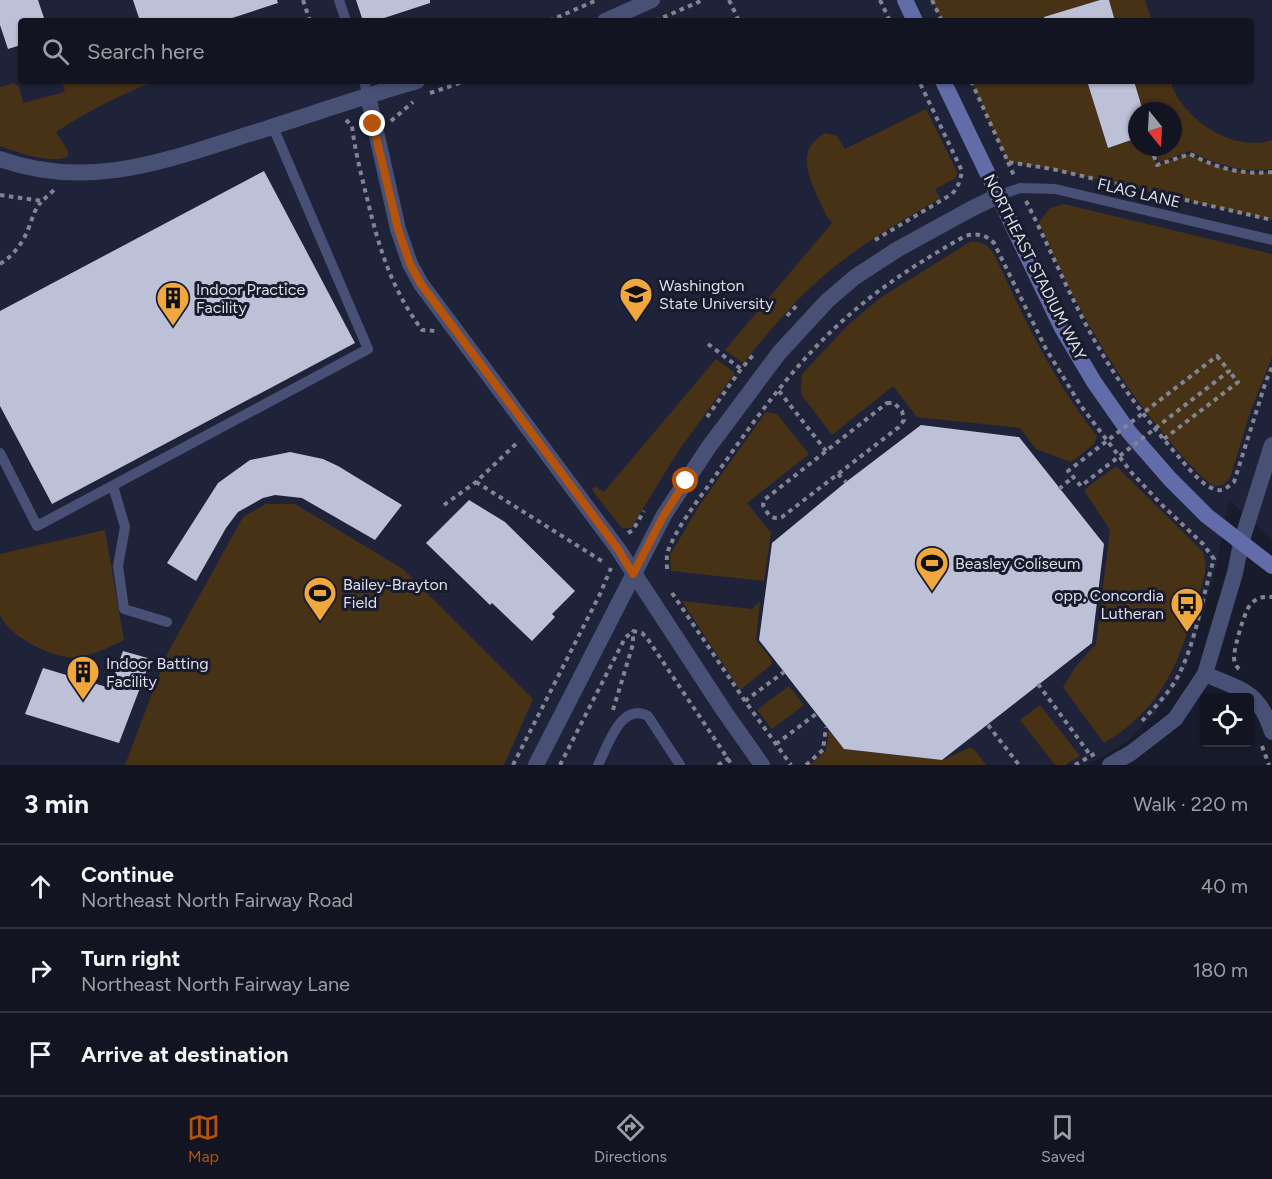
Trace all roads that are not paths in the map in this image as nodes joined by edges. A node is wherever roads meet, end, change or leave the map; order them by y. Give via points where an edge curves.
1 (339, 0) edge
2 (652, 0) edge
3 (905, 0) edge
4 (345, 18) edge
5 (612, 18) edge
6 (914, 18) edge
7 (944, 84) edge
8 (423, 87) edge
9 (366, 89) edge
10 (273, 127) junction
11 (0, 159) edge
12 (1000, 195) junction
13 (1272, 240) edge
14 (1272, 445) edge
15 (0, 453) edge
16 (113, 486) junction
17 (1241, 543) junction
18 (1272, 566) edge
19 (633, 574) junction
20 (167, 622) dead end
21 (1205, 674) junction
22 (1272, 732) edge
23 (536, 765) edge
24 (598, 765) edge
25 (680, 765) edge
26 (762, 765) edge
27 (1110, 765) edge

1 - 4 lane
2 - 5 street
3 - 6 main road
7 - 12 main road, NORTHEAST STADIUM WAY
8 - 9 street
9 - 10 street
9 - 19 street via 398,229 421,284
10 - 11 street via 195,152 103,173 61,173
10 - 16 lane via 368,349
12 - 13 lane, FLAG LANE via 1020,188 1055,189
12 - 17 main road, NORTHEAST STADIUM WAY via 1062,328 1112,409 1170,479
12 - 19 street via 898,249 827,301 779,353 708,448 664,515
14 - 17 street
15 - 16 lane via 37,526
16 - 20 lane via 125,527 118,566 124,609
17 - 18 main road, NORTHEAST STADIUM WAY
17 - 21 street
19 - 23 street
19 - 26 street
21 - 22 street via 1251,695 1266,713
21 - 27 street via 1175,719
24 - 25 lane via 624,716 641,712 648,716

